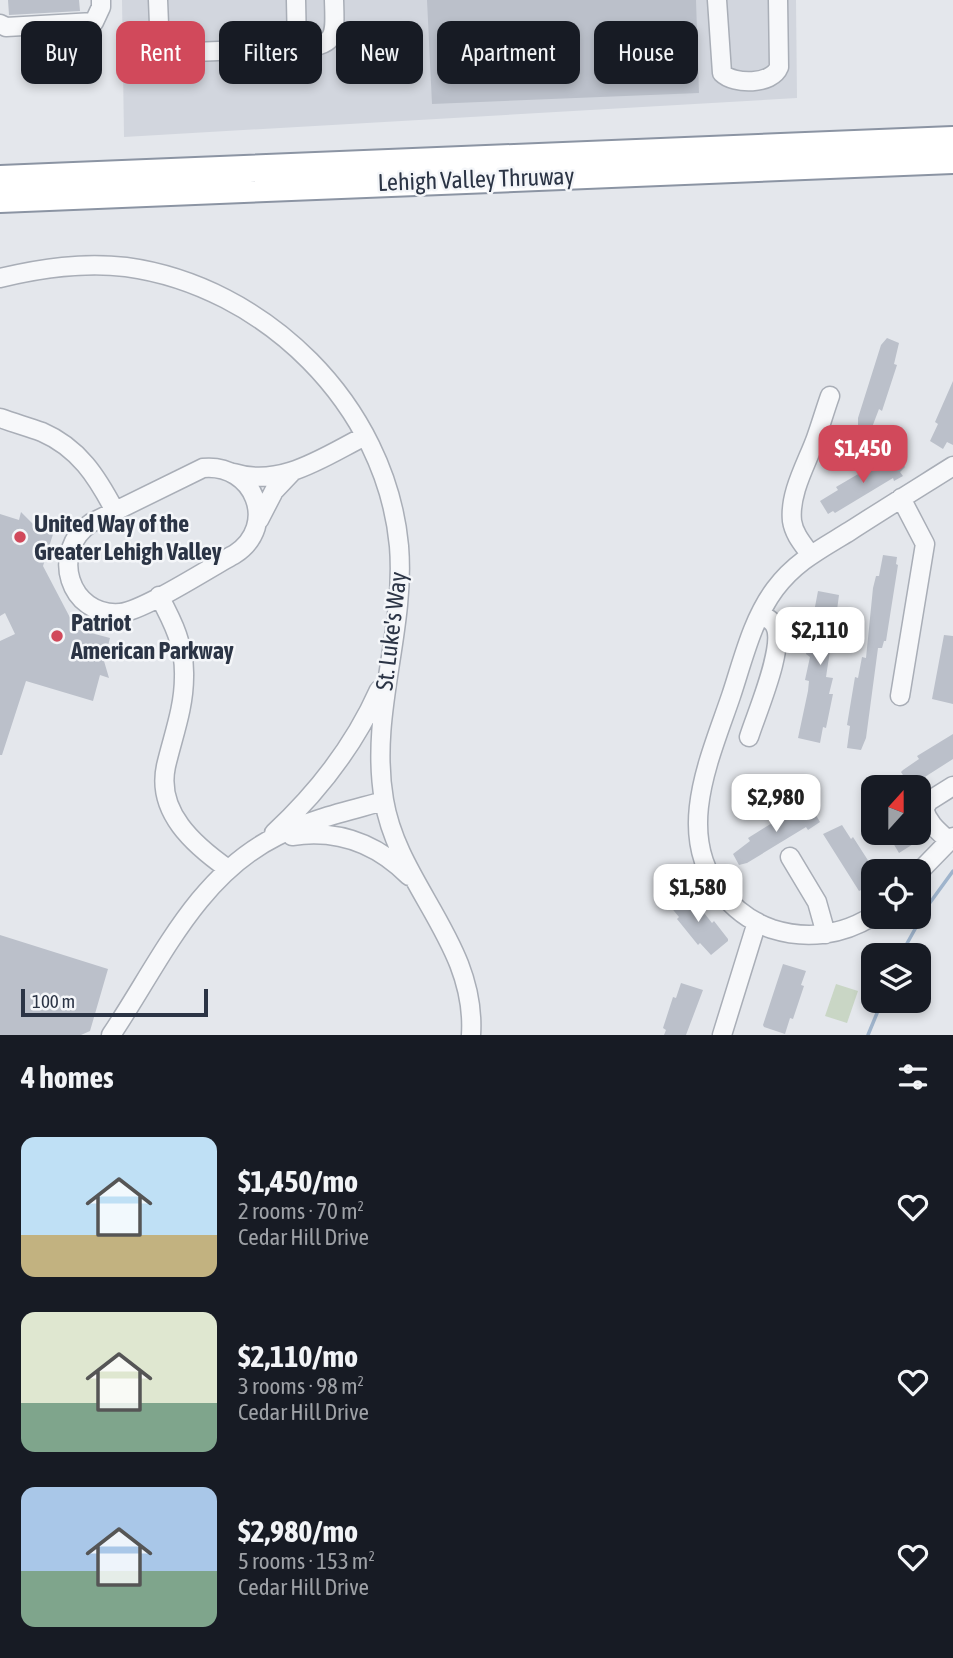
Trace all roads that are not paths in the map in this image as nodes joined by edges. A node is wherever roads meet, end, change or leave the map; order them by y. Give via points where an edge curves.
1 (101, 0) edge
2 (158, 0) edge
3 (296, 0) edge
4 (334, 0) edge
5 (717, 0) edge
6 (778, 0) edge
7 (296, 21) edge
8 (0, 24) edge
9 (322, 44) edge
10 (219, 51) edge
11 (953, 140) edge
12 (953, 160) edge
13 (0, 178) edge
14 (0, 198) edge
15 (0, 278) edge
16 (830, 396) dead end
17 (0, 418) edge
18 (365, 436) junction
19 (953, 466) edge
20 (232, 472) junction
21 (292, 472) junction
22 (901, 498) junction
23 (115, 511) junction
24 (256, 527) junction
25 (810, 554) junction
26 (159, 596) junction
27 (760, 614) junction
28 (394, 643) junction
29 (900, 696) dead end
30 (749, 737) dead end
31 (953, 786) edge
32 (384, 801) junction
33 (951, 838) edge
34 (253, 850) junction
35 (790, 858) dead end
36 (931, 859) edge
37 (228, 869) junction
38 (424, 895) junction
39 (757, 922) junction
40 (861, 922) edge
41 (826, 934) junction
42 (111, 1035) edge
43 (471, 1035) edge
44 (722, 1035) edge

1 - 8 street via 94,22
2 - 10 street via 160,49 168,53
3 - 7 street
4 - 9 street via 335,30
5 - 6 street via 722,73 735,81 771,78 776,73
11 - 13 highway, Lehigh Valley Thruway
12 - 14 highway, Lehigh Valley Thruway
15 - 18 street, St. Luke's Way via 42,268 112,266 166,276 209,291 267,323 301,352 342,399
16 - 25 street via 792,508 796,536
17 - 23 street via 70,447 98,479
18 - 21 street
18 - 28 street, St. Luke's Way via 381,471 397,535 399,590
19 - 22 street
20 - 21 street via 263,477
20 - 23 street via 195,470
20 - 24 street via 255,497
21 - 24 street via 272,494
22 - 25 street
22 - 29 street via 925,544
23 - 26 street via 88,524 75,538 67,563 72,585 85,601 111,613 135,610
24 - 26 street via 241,550
25 - 27 street via 780,582
26 - 37 street via 180,640 185,675 166,768 166,796 183,828 203,851
27 - 30 street via 774,623 776,654
27 - 39 street via 722,722 696,823 701,854 716,886
28 - 32 street, St. Luke's Way via 380,739
28 - 34 street via 374,702 347,748 309,797
31 - 33 street via 924,809 936,829
32 - 34 street via 294,828
32 - 38 street, St. Luke's Way via 397,846
33 - 36 street
34 - 37 street
34 - 38 street via 290,836 343,836 390,860
35 - 41 street via 817,902
37 - 42 street via 189,913
38 - 43 street, St. Luke's Way via 449,937 464,976 470,996
39 - 41 street via 787,933
39 - 44 street
40 - 41 street

